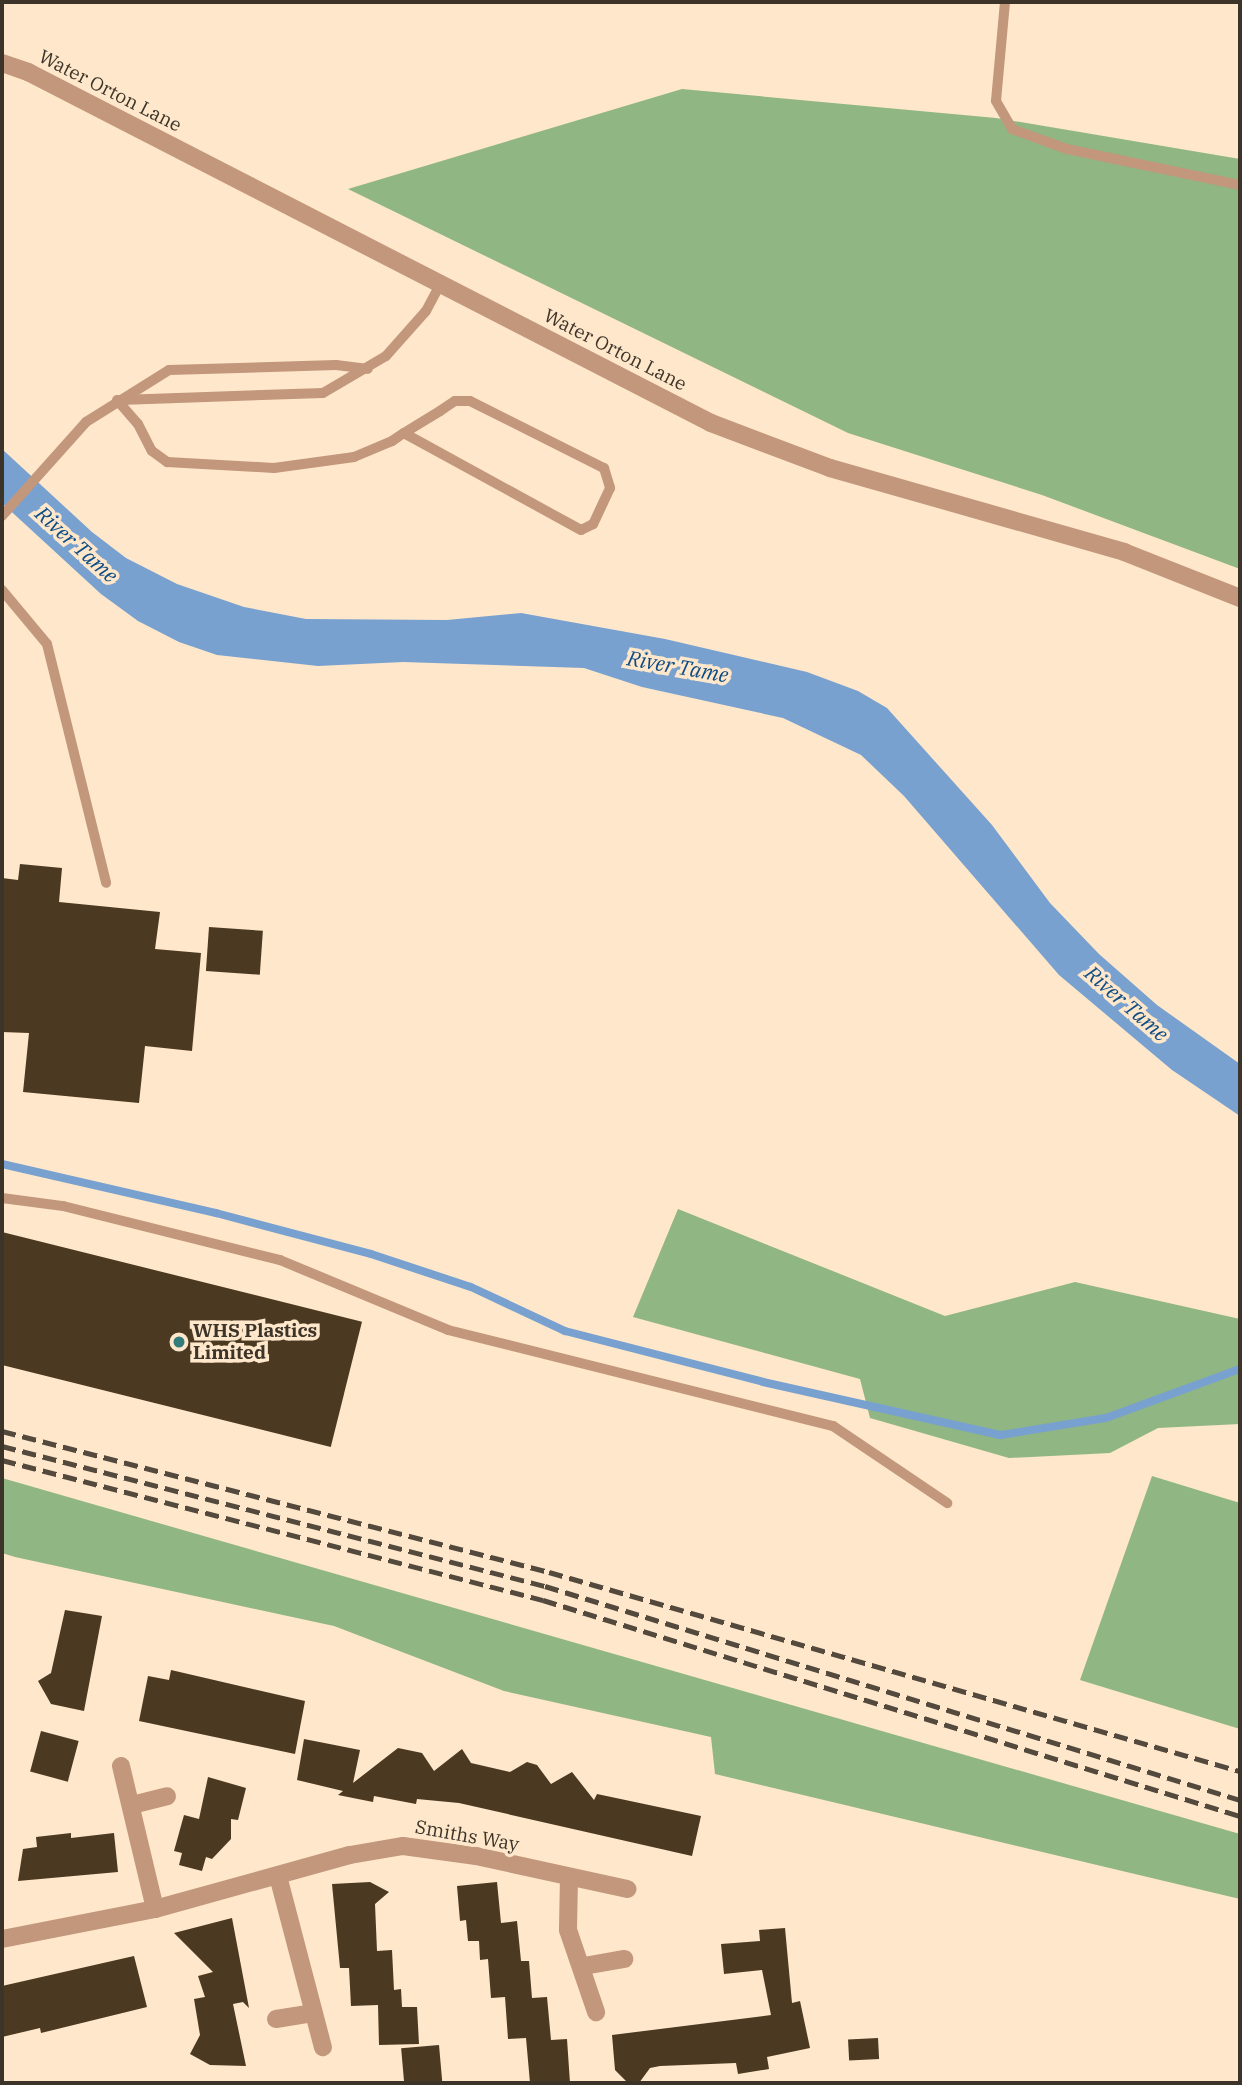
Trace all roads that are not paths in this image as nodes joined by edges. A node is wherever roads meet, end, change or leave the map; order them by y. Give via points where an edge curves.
1 (1005, 2) edge
2 (2, 63) edge
3 (1240, 185) edge
4 (441, 283) junction
5 (368, 369) junction
6 (117, 400) junction
7 (404, 433) junction
8 (2, 516) edge
9 (2, 590) edge
10 (1240, 598) edge
11 (106, 883) dead end
12 (2, 1198) edge
13 (947, 1503) dead end
14 (121, 1766) dead end
15 (167, 1796) dead end
16 (132, 1805) junction
17 (278, 1876) junction
18 (569, 1877) junction
19 (627, 1889) dead end
20 (155, 1909) junction
21 (2, 1939) edge
22 (624, 1959) dead end
23 (584, 1966) junction
24 (596, 2012) dead end
25 (313, 2013) junction
26 (276, 2019) dead end
27 (323, 2047) dead end

1 - 3 lane via 996,101 1012,129 1067,149
2 - 4 street, Water Orton Lane
4 - 5 lane via 405,336
4 - 10 street, Water Orton Lane via 771,449 1124,552
5 - 6 lane via 323,393
5 - 6 lane via 336,365 169,370
6 - 7 lane via 138,424 152,451 167,462 274,468 325,463 354,457
6 - 8 lane via 86,422
7 - 7 lane via 456,401 470,401 604,468 610,488 593,524 581,530
9 - 11 lane via 47,644
12 - 13 lane via 63,1206 280,1260 448,1330 833,1426
14 - 16 street
15 - 16 street
16 - 20 street
17 - 18 street, Smiths Way via 350,1855 403,1846 476,1856
17 - 20 street, Smiths Way
17 - 25 street
18 - 19 street, Smiths Way
18 - 23 street via 569,1930
20 - 21 street, Smiths Way
22 - 23 street
23 - 24 street
25 - 26 street
25 - 27 street

